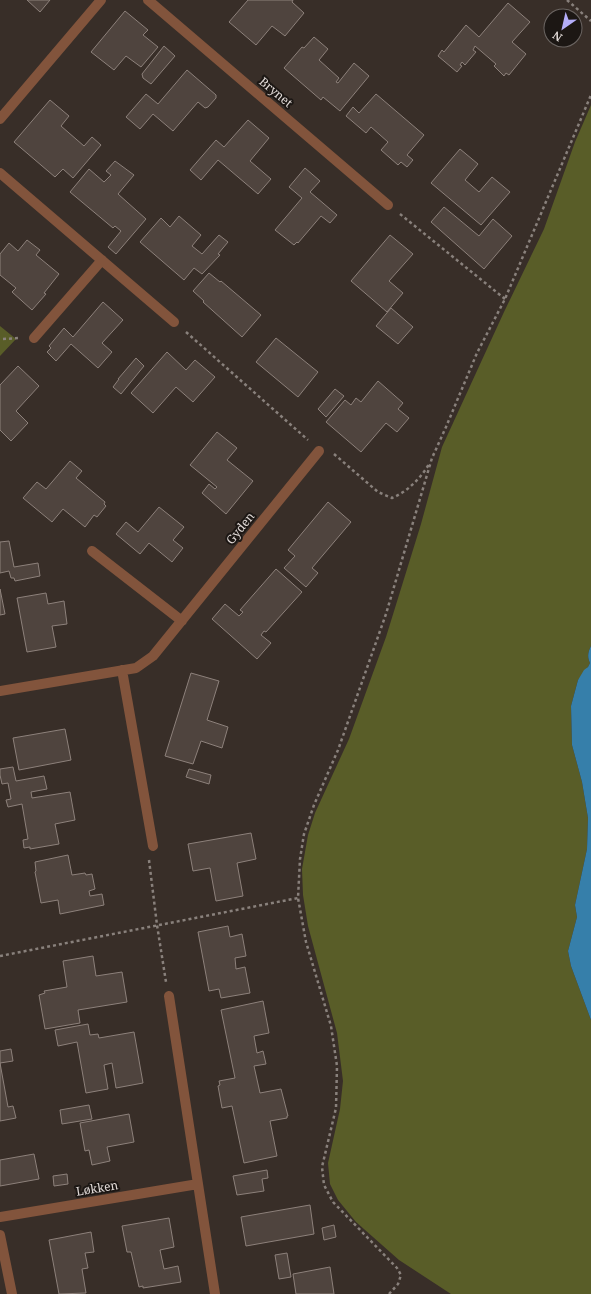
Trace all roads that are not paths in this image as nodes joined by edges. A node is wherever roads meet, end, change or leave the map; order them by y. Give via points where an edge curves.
1 (101, 0) edge
2 (148, 0) edge
3 (0, 119) edge
4 (0, 173) edge
5 (388, 205) road end
6 (102, 260) junction
7 (174, 322) road end
8 (34, 338) dead end
9 (319, 451) road end
10 (92, 551) dead end
11 (182, 621) junction
12 (122, 670) junction
13 (0, 690) edge
14 (153, 846) road end
15 (169, 996) road end
16 (198, 1184) junction
17 (0, 1217) edge
18 (0, 1235) edge
19 (12, 1294) edge
20 (215, 1294) edge

1 - 3 street
2 - 5 street, Brynet
4 - 6 street
6 - 7 street
6 - 8 street
9 - 11 street, Gyden
10 - 11 street
11 - 12 street, Gyden via 153,656 136,668
12 - 13 street, Gyden
12 - 14 street
15 - 16 street
16 - 17 street, Løkken
16 - 20 street
18 - 19 street

